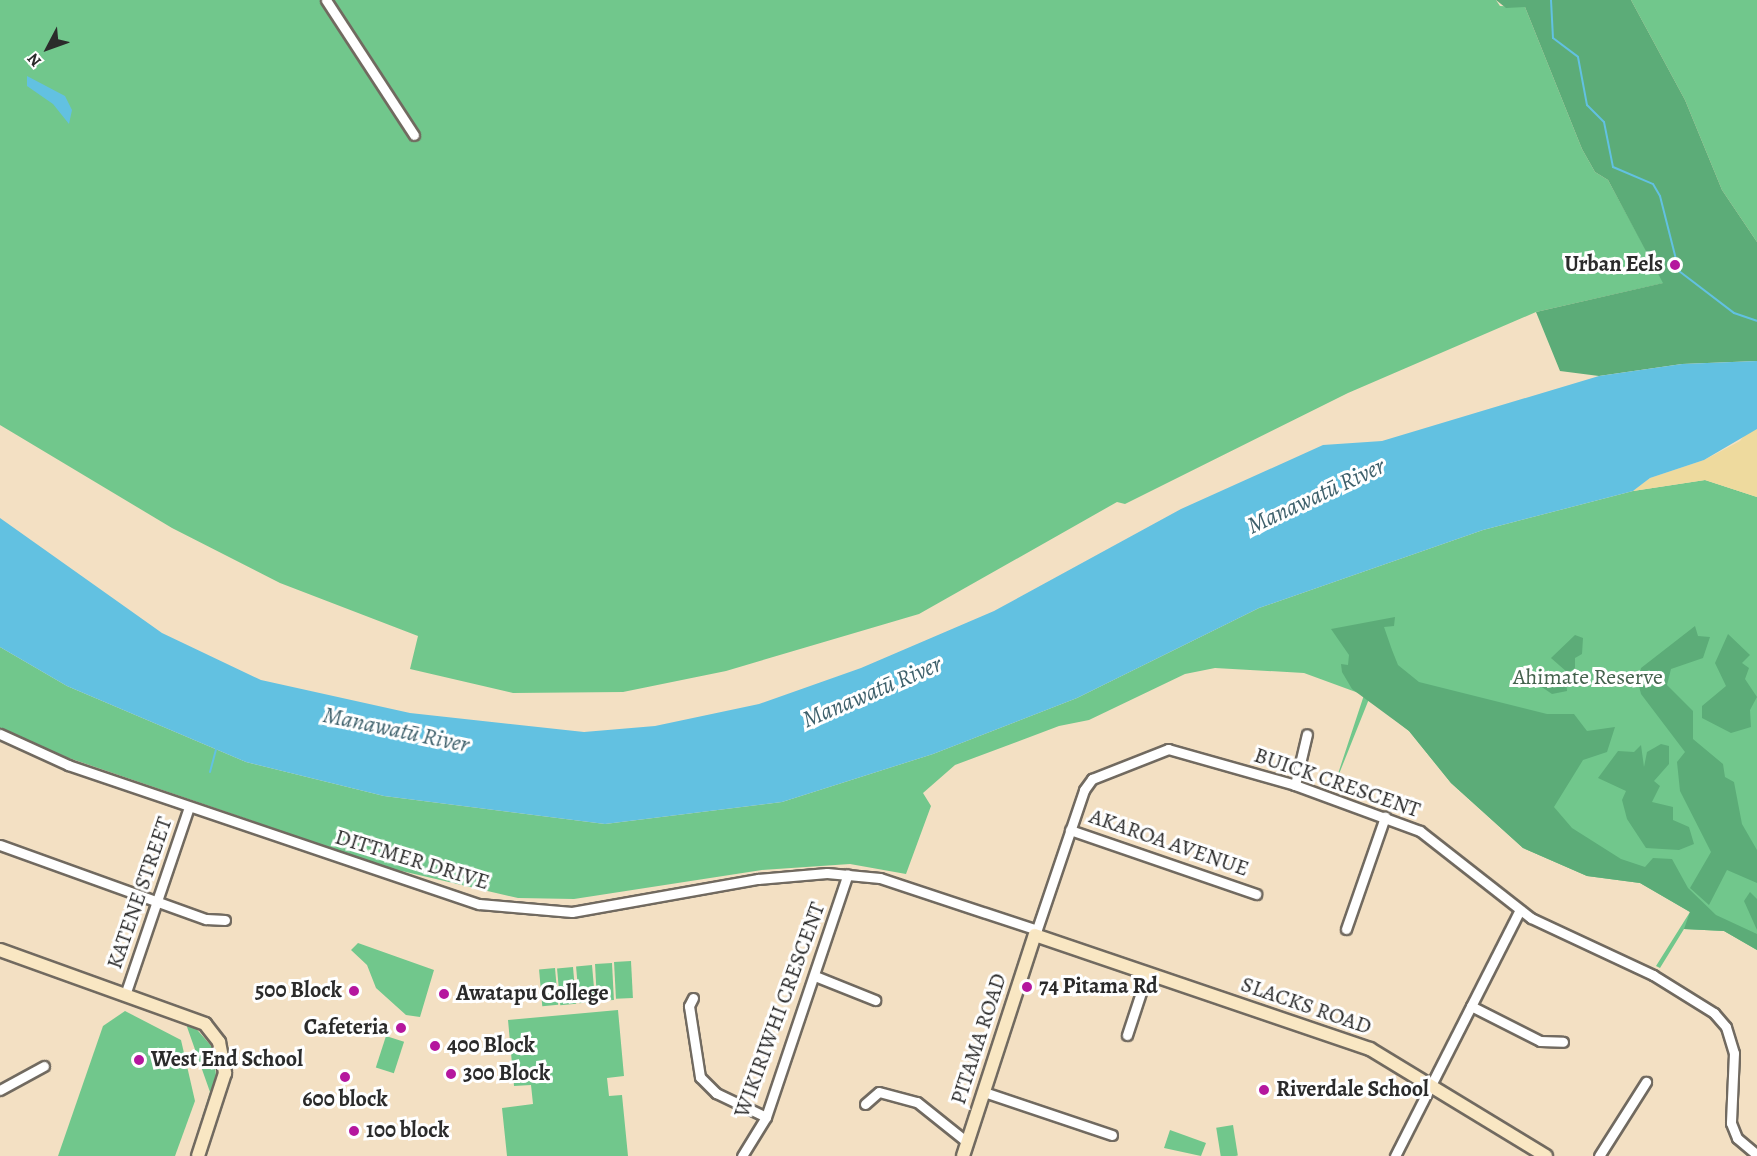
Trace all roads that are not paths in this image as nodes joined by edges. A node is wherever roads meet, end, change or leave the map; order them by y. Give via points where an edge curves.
1 (331, 1) edge
2 (414, 135) dead end
3 (0, 734) edge
4 (1307, 734) dead end
5 (1295, 785) junction
6 (189, 807) junction
7 (1385, 817) junction
8 (1070, 830) junction
9 (0, 845) edge
10 (848, 874) junction
11 (1256, 894) dead end
12 (158, 901) junction
13 (1520, 910) junction
14 (225, 920) dead end
15 (1346, 929) dead end
16 (1036, 932) junction
17 (0, 950) edge
18 (1148, 974) junction
19 (815, 976) junction
20 (126, 992) junction
21 (693, 998) dead end
22 (875, 1000) dead end
23 (1471, 1006) junction
24 (1126, 1035) dead end
25 (1563, 1042) dead end
26 (44, 1066) dead end
27 (1646, 1082) dead end
28 (1430, 1086) junction
29 (0, 1090) edge
30 (984, 1092) junction
31 (865, 1104) dead end
32 (766, 1117) junction
33 (1112, 1135) dead end
34 (967, 1142) junction
35 (1527, 1151) edge
36 (1757, 1155) edge
37 (198, 1156) edge
38 (742, 1156) edge
39 (963, 1156) edge
40 (1395, 1156) edge
41 (1546, 1156) edge
42 (1599, 1156) edge

1 - 2 street
3 - 6 street, DITTMER DRIVE
4 - 5 street
5 - 7 street, BUICK CRESCENT
5 - 8 street, BUICK CRESCENT via 1164,750 1089,782
6 - 10 street, DITTMER DRIVE via 434,892 518,909 572,912 758,879
6 - 12 street, KATENE STREET
7 - 13 street, BUICK CRESCENT via 1427,835
7 - 15 street
8 - 11 street, AKAROA AVENUE
8 - 16 street, BUICK CRESCENT
9 - 12 street
10 - 16 street, DITTMER DRIVE via 888,881
10 - 19 street, WIKIRIWHI CRESCENT
12 - 14 street via 206,919
12 - 20 street, KATENE STREET
13 - 23 street
13 - 36 street, BUICK CRESCENT via 1653,975 1720,1019 1734,1053 1731,1123 1737,1138
16 - 18 street, SLACKS ROAD
16 - 30 street, PITAMA ROAD
17 - 20 street
18 - 24 street
18 - 28 street, SLACKS ROAD via 1364,1047
19 - 22 street
19 - 32 street, WIKIRIWHI CRESCENT
20 - 37 street via 197,1018 219,1042 223,1084
21 - 32 street via 692,1036 700,1077 716,1093
23 - 25 street via 1540,1041
23 - 28 street
26 - 29 street
27 - 42 street
28 - 35 street, SLACKS ROAD
28 - 40 street
30 - 33 street
30 - 34 street, PITAMA ROAD
31 - 34 street via 879,1092 917,1102
32 - 38 street, WIKIRIWHI CRESCENT
34 - 39 street, PITAMA ROAD
35 - 41 street, SLACKS ROAD

